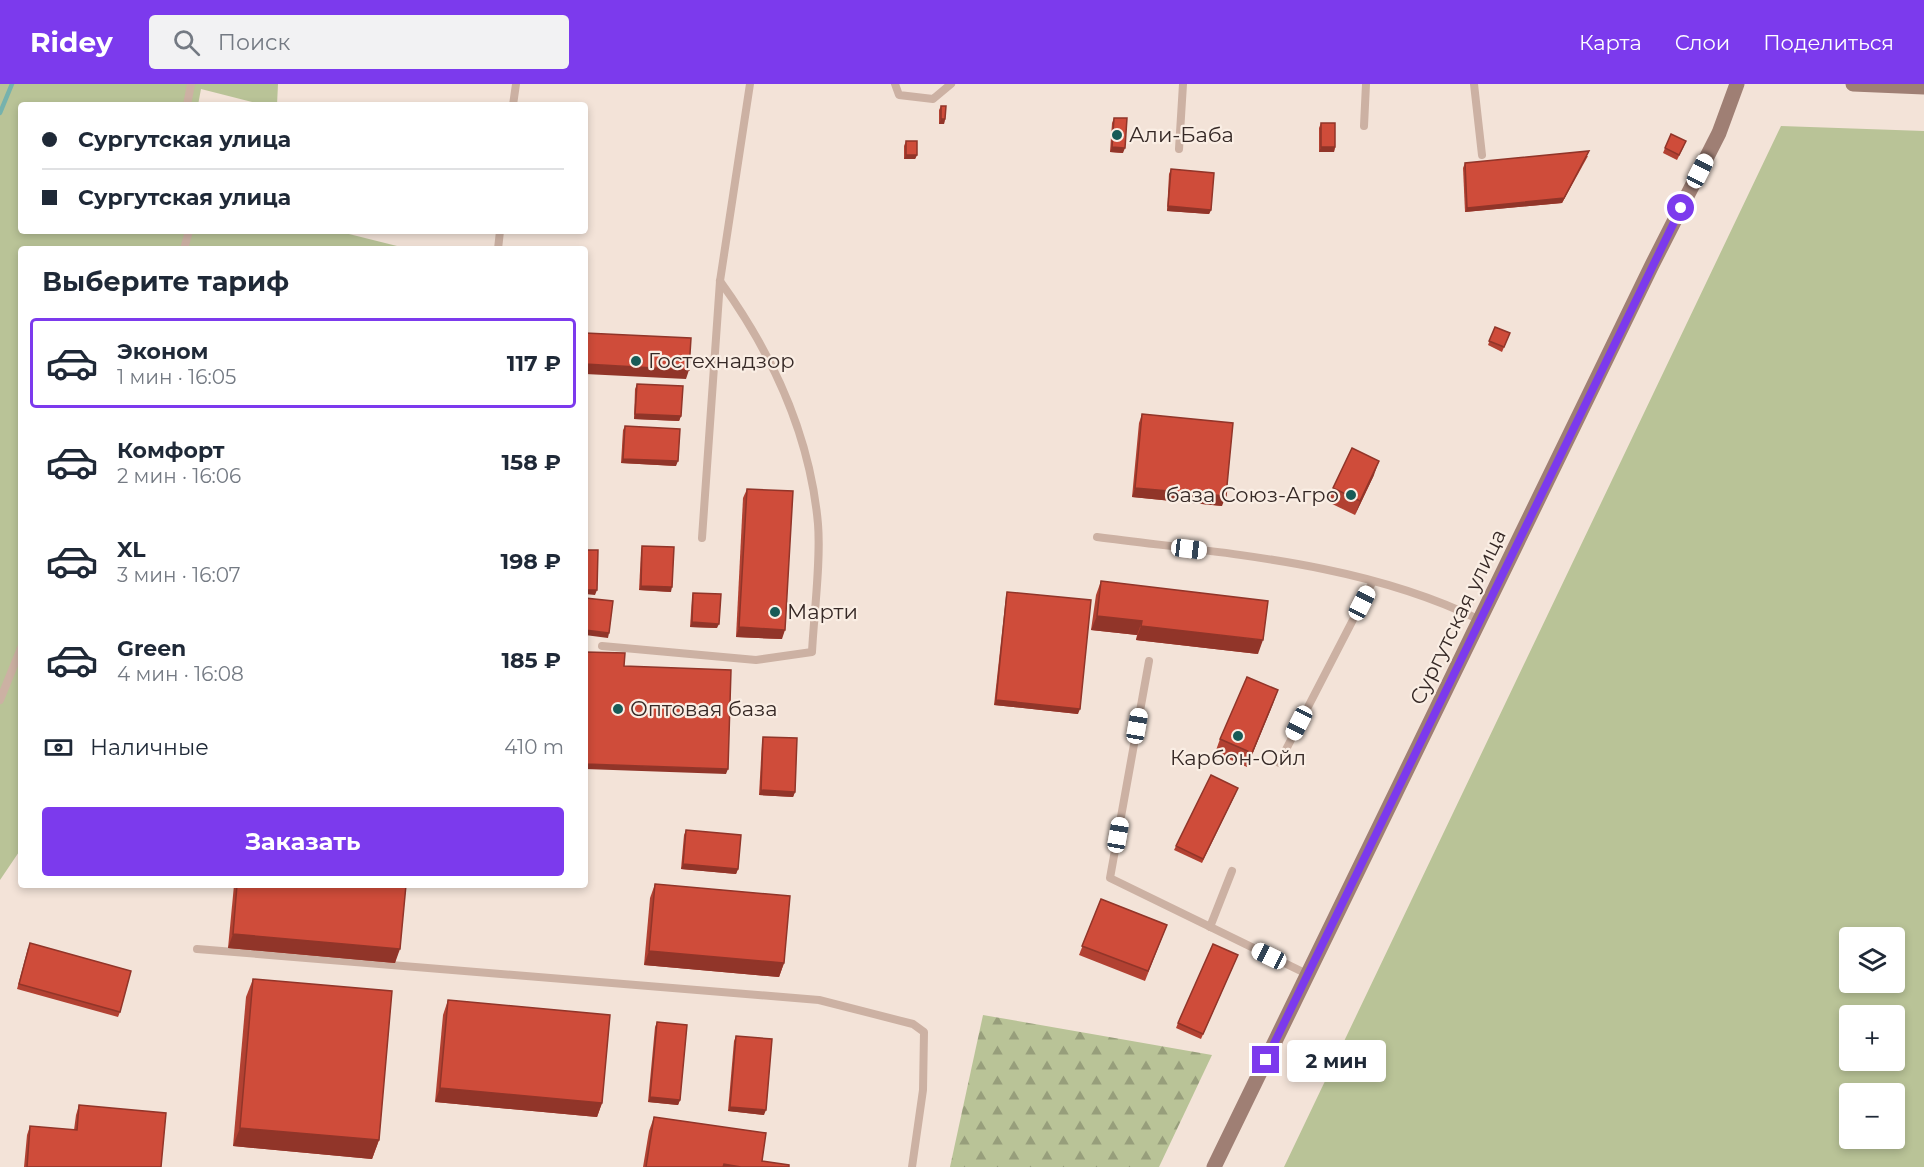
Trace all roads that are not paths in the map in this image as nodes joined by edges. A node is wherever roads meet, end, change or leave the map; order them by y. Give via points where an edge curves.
1 (191, 84) edge
2 (516, 84) edge
3 (750, 84) edge
4 (895, 84) edge
5 (951, 84) edge
6 (1183, 84) edge
7 (1366, 84) edge
8 (1474, 84) edge
9 (1737, 84) edge
10 (1853, 84) edge
11 (1924, 87) edge
12 (188, 102) edge
13 (513, 102) edge
14 (1364, 126) dead end
15 (1179, 149) dead end
16 (1482, 155) dead end
17 (720, 281) junction
18 (1097, 537) dead end
19 (702, 538) dead end
20 (1372, 583) junction
21 (1480, 620) junction
22 (602, 646) dead end
23 (18, 655) edge
24 (1149, 661) dead end
25 (0, 700) edge
26 (1279, 763) dead end
27 (1233, 871) dead end
28 (1210, 927) junction
29 (197, 949) dead end
30 (1307, 974) junction
31 (912, 1167) edge
32 (1214, 1167) edge

1 - 12 lane
2 - 13 lane
3 - 17 lane
4 - 5 lane via 899,95 933,99
6 - 15 lane
7 - 14 lane
8 - 16 lane
9 - 21 street, Сургутская улица via 1719,134
10 - 11 street
17 - 19 lane
17 - 22 lane via 760,341 801,434 818,525 813,652 756,660
18 - 20 lane via 1304,564
20 - 21 lane via 1443,602
20 - 26 lane
21 - 30 street, Сургутская улица
23 - 25 lane
24 - 28 lane via 1110,879
27 - 28 lane
28 - 30 lane
29 - 31 lane via 819,1000 913,1024 924,1032 923,1090
30 - 32 street, Сургутская улица

